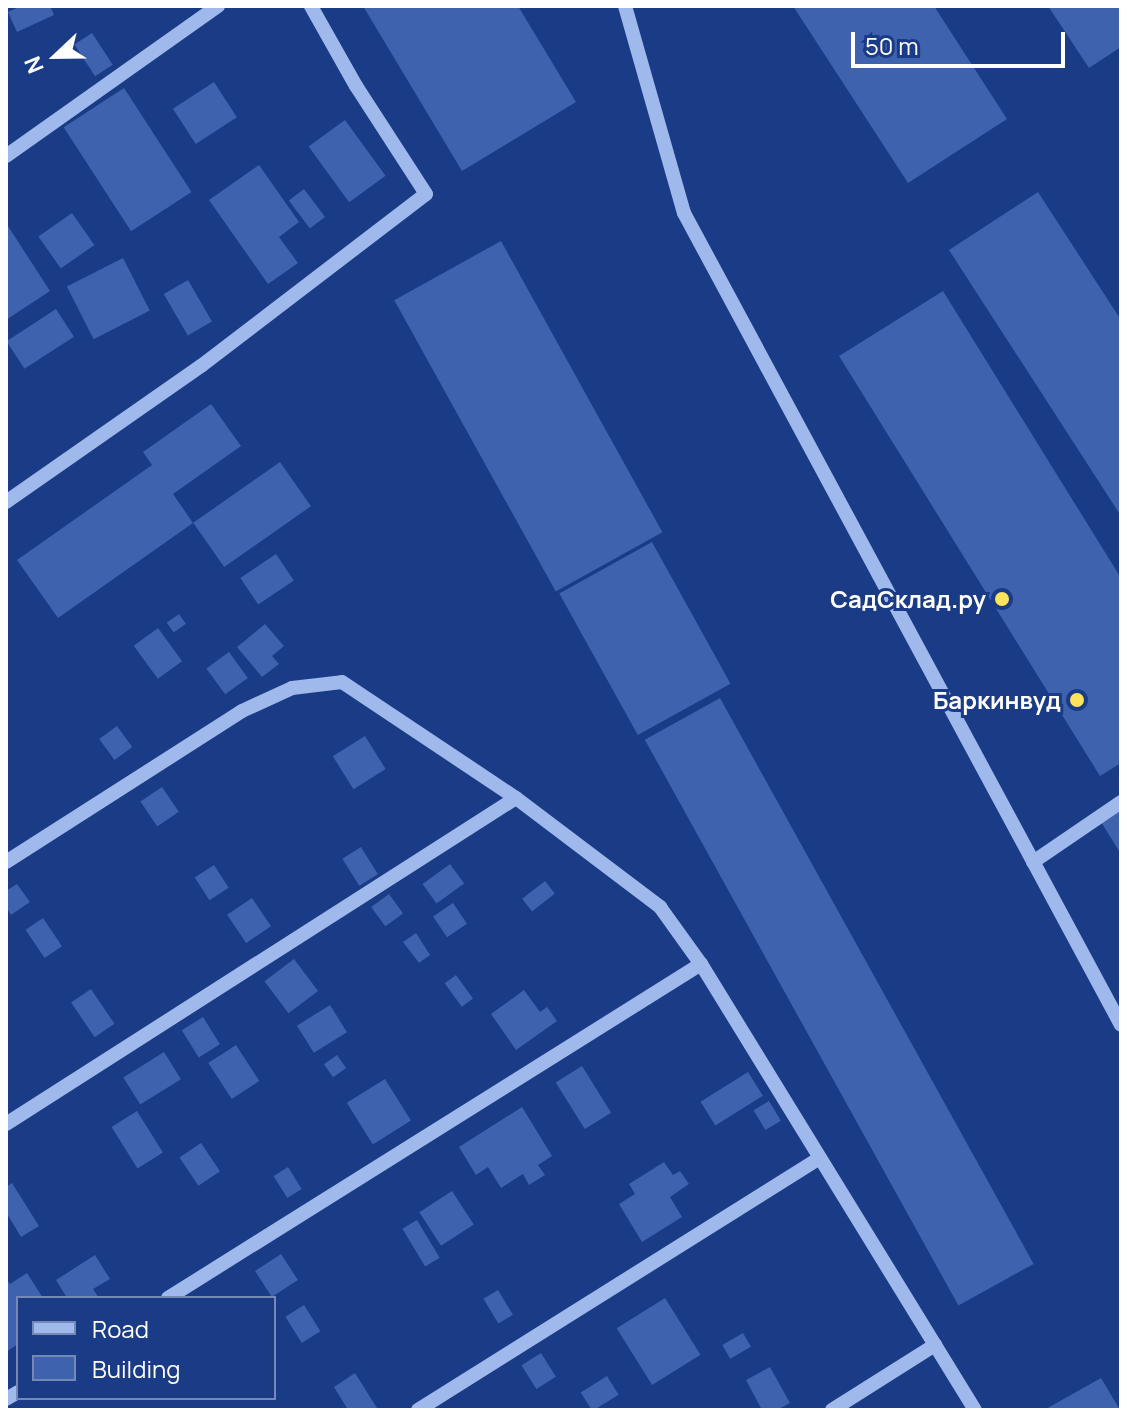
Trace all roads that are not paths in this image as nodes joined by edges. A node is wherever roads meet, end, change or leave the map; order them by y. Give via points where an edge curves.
1 (218, 6) edge
2 (311, 6) edge
3 (625, 6) edge
4 (6, 156) edge
5 (6, 502) edge
6 (516, 798) junction
7 (1121, 802) edge
8 (6, 862) edge
9 (1033, 862) junction
10 (701, 964) junction
11 (1121, 1025) edge
12 (6, 1124) edge
13 (820, 1158) junction
14 (171, 1296) edge
15 (935, 1345) junction
16 (418, 1410) edge
17 (832, 1410) edge
18 (975, 1410) edge

1 - 4 lane
2 - 5 lane via 426,194 201,366
3 - 9 lane via 684,213
6 - 8 lane via 342,682 304,686 242,711
6 - 10 lane via 660,907
6 - 12 lane
7 - 9 lane
9 - 11 lane
10 - 13 lane
10 - 14 lane
13 - 15 lane
13 - 16 lane
15 - 17 lane
15 - 18 lane

